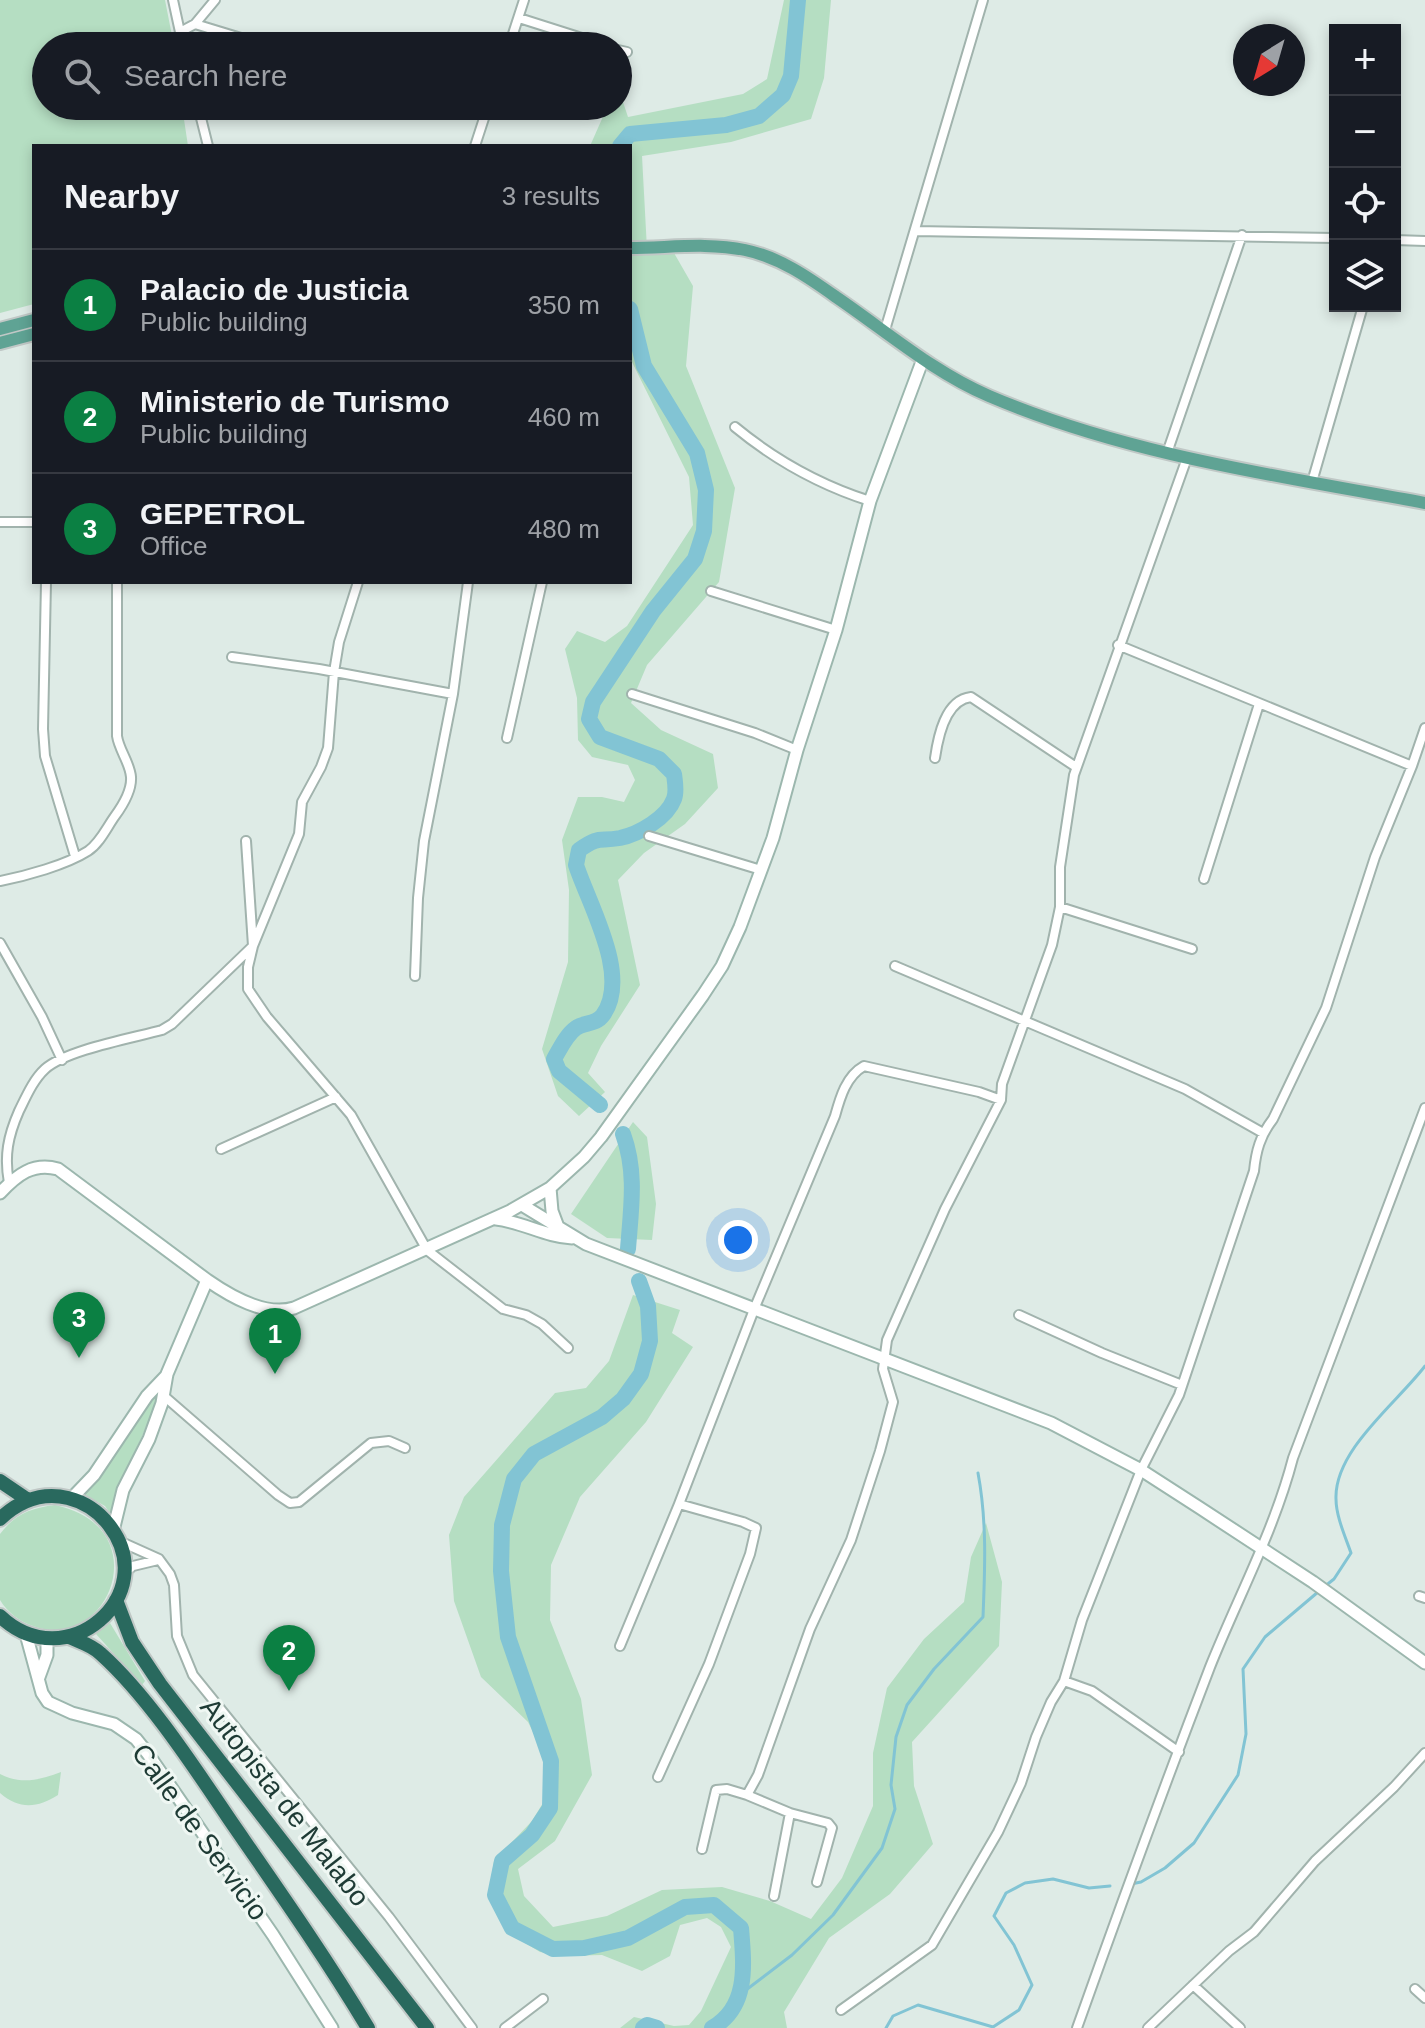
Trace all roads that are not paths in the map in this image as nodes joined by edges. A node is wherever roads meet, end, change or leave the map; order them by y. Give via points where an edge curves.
1 (173, 0) edge
2 (215, 0) edge
3 (524, 0) edge
4 (983, 0) edge
5 (519, 18) junction
6 (195, 24) junction
7 (180, 32) joint
8 (221, 32) edge
9 (514, 32) edge
10 (563, 32) edge
11 (202, 120) edge
12 (483, 120) edge
13 (208, 144) edge
14 (476, 144) edge
15 (915, 231) junction
16 (1242, 235) junction
17 (1329, 238) edge
18 (1401, 240) edge
19 (1425, 241) edge
20 (634, 248) edge
21 (1361, 312) edge
22 (32, 321) edge
23 (0, 329) edge
24 (885, 330) junction
25 (32, 335) edge
26 (0, 343) edge
27 (923, 359) junction
28 (735, 427) dead end
29 (1167, 453) junction
30 (1187, 458) junction
31 (1312, 482) junction
32 (870, 501) junction
33 (1425, 503) edge
34 (0, 522) edge
35 (32, 522) edge
36 (46, 584) edge
37 (117, 584) edge
38 (357, 584) edge
39 (468, 584) edge
40 (542, 584) edge
41 (711, 591) dead end
42 (836, 630) junction
43 (1118, 645) junction
44 (232, 657) dead end
45 (334, 672) junction
46 (453, 694) junction
47 (632, 694) dead end
48 (1259, 704) junction
49 (1425, 728) edge
50 (507, 738) dead end
51 (797, 750) junction
52 (935, 758) dead end
53 (1412, 766) junction
54 (1076, 767) junction
55 (649, 836) dead end
56 (246, 841) dead end
57 (75, 856) junction
58 (761, 870) junction
59 (1204, 879) dead end
60 (0, 881) edge
61 (1060, 907) junction
62 (0, 943) edge
63 (253, 946) junction
64 (1192, 949) dead end
65 (895, 966) dead end
66 (415, 976) dead end
67 (1024, 1023) junction
68 (62, 1060) junction
69 (336, 1097) junction
70 (1001, 1100) junction
71 (1425, 1108) edge
72 (1263, 1133) junction
73 (221, 1149) dead end
74 (9, 1183) junction
75 (550, 1188) junction
76 (0, 1193) edge
77 (522, 1205) junction
78 (510, 1211) junction
79 (494, 1219) junction
80 (558, 1228) junction
81 (535, 1229) junction
82 (573, 1238) junction
83 (427, 1250) junction
84 (207, 1280) junction
85 (755, 1307) junction
86 (1019, 1315) dead end
87 (568, 1348) dead end
88 (884, 1357) junction
89 (167, 1374) junction
90 (1182, 1385) junction
91 (164, 1396) junction
92 (405, 1448) dead end
93 (1141, 1470) junction
94 (0, 1481) edge
95 (71, 1499) junction
96 (28, 1500) junction
97 (679, 1504) junction
98 (0, 1519) edge
99 (116, 1536) junction
100 (1262, 1548) junction
101 (159, 1559) junction
102 (124, 1573) junction
103 (116, 1600) junction
104 (2, 1622) edge
105 (26, 1634) junction
106 (69, 1637) junction
107 (47, 1639) junction
108 (620, 1646) dead end
109 (1425, 1663) edge
110 (39, 1677) junction
111 (1064, 1681) junction
112 (1179, 1752) junction
113 (1425, 1753) edge
114 (658, 1777) dead end
115 (747, 1795) junction
116 (790, 1813) junction
117 (702, 1849) dead end
118 (817, 1882) dead end
119 (774, 1896) dead end
120 (1193, 1985) junction
121 (1415, 1989) dead end
122 (1425, 1998) edge
123 (543, 1999) dead end
124 (841, 2010) dead end
125 (332, 2028) edge
126 (368, 2028) edge
127 (427, 2028) edge
128 (472, 2028) edge
129 (505, 2028) edge
130 (1077, 2028) edge
131 (1148, 2028) edge
132 (1240, 2028) edge

1 - 7 street
2 - 6 street
3 - 5 street
4 - 15 street
5 - 9 street
5 - 10 street
6 - 7 street
6 - 8 street
11 - 13 street
12 - 14 street
15 - 16 street
15 - 24 street
16 - 17 street
16 - 29 street
18 - 19 street
20 - 24 main road via 702,245 758,254 790,267
21 - 31 street
22 - 23 main road
24 - 27 main road
25 - 26 main road
27 - 29 main road via 954,379 1048,419
27 - 32 street
28 - 32 street via 803,473
29 - 30 main road
30 - 31 main road
30 - 43 street
31 - 33 main road
32 - 42 street
34 - 35 street
36 - 57 street via 45,756
37 - 57 street via 117,736 131,774 130,789 98,841
38 - 45 street
39 - 46 street
40 - 50 street
41 - 42 street
42 - 51 street
43 - 48 street
43 - 54 street
44 - 45 street
45 - 46 street
45 - 63 street via 325,758 302,802 299,834
46 - 66 street via 424,841
47 - 51 street
48 - 53 street
48 - 59 street
49 - 53 street
51 - 58 street
52 - 54 street via 945,719 962,699 971,697
53 - 72 street via 1375,857 1326,1008
54 - 61 street via 1060,867
55 - 58 street
56 - 63 street
57 - 60 street
58 - 75 street via 731,947 703,995 601,1137
61 - 64 street
61 - 67 street
62 - 68 street
63 - 68 street via 162,1030
63 - 69 street via 247,982 253,1000
65 - 67 street
67 - 70 street
67 - 72 street via 1185,1089
68 - 74 street via 46,1067 12,1126 6,1155
69 - 73 street
69 - 83 street
70 - 85 street via 864,1066 857,1070 841,1093
70 - 88 street via 925,1251
71 - 100 street
72 - 90 street
74 - 76 street
74 - 84 street via 31,1168 58,1169
75 - 77 street
75 - 80 street
77 - 78 street
77 - 80 street
78 - 79 street
78 - 81 street
79 - 81 street
79 - 83 street
80 - 82 street
81 - 82 street
82 - 85 street
83 - 84 street via 285,1311 238,1299
83 - 87 street via 503,1309 542,1324
84 - 89 street
85 - 88 street
85 - 97 street
86 - 90 street
88 - 93 street via 1051,1423
88 - 115 street via 893,1402 880,1451 851,1540 810,1629
89 - 91 street
89 - 95 street
90 - 93 street
91 - 92 street via 290,1503 299,1502 371,1443 389,1441
91 - 99 street via 123,1490
93 - 100 street
93 - 111 street via 1082,1620
94 - 96 highway
95 - 96 highway
95 - 99 highway via 91,1508
96 - 98 highway
97 - 108 street
97 - 114 street via 756,1528 709,1664
99 - 101 street
99 - 102 highway
100 - 109 street
100 - 112 street
101 - 102 street
101 - 128 street via 174,1585 177,1636 193,1675
102 - 103 highway
103 - 106 highway via 92,1628
103 - 127 highway, Autopista de Malabo via 132,1642 160,1684
104 - 105 highway
105 - 107 highway
105 - 110 street, Calle de Servicio
106 - 107 highway
106 - 126 highway, Autopista de Malabo via 103,1655 146,1704
107 - 110 street
110 - 125 street, Calle de Servicio via 48,1702 114,1724 147,1752
111 - 112 street via 1092,1691
111 - 124 street via 998,1832 932,1945
112 - 130 street
113 - 120 street via 1315,1861 1254,1932
115 - 116 street
115 - 117 street via 716,1790
116 - 118 street via 832,1828
116 - 119 street
120 - 131 street
120 - 132 street
121 - 122 street
123 - 129 street

